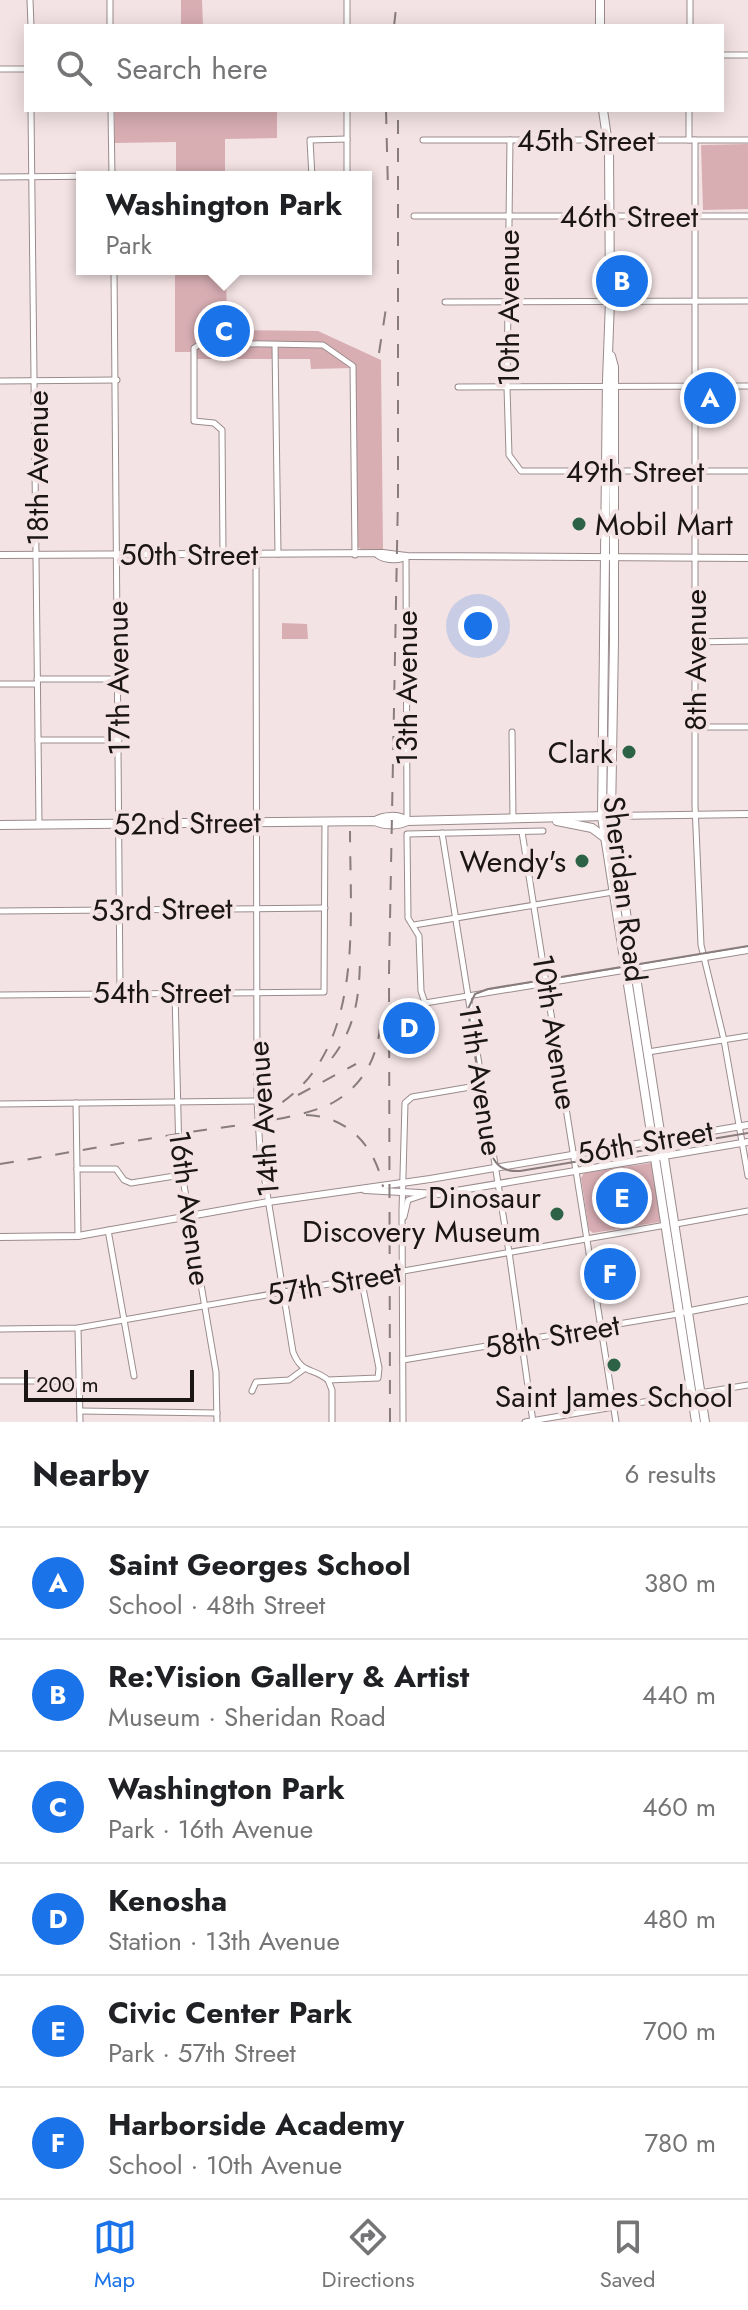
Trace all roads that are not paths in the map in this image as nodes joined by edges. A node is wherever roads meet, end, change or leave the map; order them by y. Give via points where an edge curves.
1 (30, 0) edge
2 (110, 0) edge
3 (347, 0) edge
4 (600, 0) edge
5 (690, 0) edge
6 (31, 24) edge
7 (110, 24) edge
8 (347, 24) edge
9 (600, 24) edge
10 (690, 24) edge
11 (724, 55) edge
12 (748, 55) edge
13 (0, 69) edge
14 (24, 69) edge
15 (31, 112) edge
16 (111, 112) edge
17 (347, 112) edge
18 (603, 112) edge
19 (689, 112) edge
20 (347, 139) junction
21 (423, 140) dead end
22 (510, 140) junction
23 (608, 140) junction
24 (692, 140) junction
25 (748, 140) edge
26 (112, 171) edge
27 (312, 171) edge
28 (347, 171) edge
29 (33, 176) junction
30 (0, 177) edge
31 (76, 177) edge
32 (414, 216) dead end
33 (509, 216) junction
34 (696, 216) junction
35 (748, 216) edge
36 (610, 217) junction
37 (114, 275) edge
38 (610, 301) junction
39 (695, 301) junction
40 (748, 301) edge
41 (445, 302) dead end
42 (508, 302) junction
43 (275, 345) junction
44 (36, 380) junction
45 (117, 380) junction
46 (0, 381) edge
47 (610, 386) junction
48 (695, 386) junction
49 (748, 386) edge
50 (458, 387) dead end
51 (507, 387) junction
52 (521, 471) joint
53 (695, 471) junction
54 (748, 471) edge
55 (610, 472) junction
56 (37, 554) junction
57 (117, 554) junction
58 (223, 554) junction
59 (256, 554) junction
60 (278, 554) junction
61 (0, 555) edge
62 (355, 555) junction
63 (406, 556) junction
64 (610, 557) junction
65 (695, 557) junction
66 (748, 558) edge
67 (748, 641) edge
68 (695, 642) junction
69 (118, 679) junction
70 (37, 682) junction
71 (0, 684) edge
72 (694, 727) junction
73 (748, 727) edge
74 (512, 732) dead end
75 (38, 740) junction
76 (119, 740) junction
77 (748, 814) edge
78 (695, 815) junction
79 (606, 816) junction
80 (541, 818) junction
81 (513, 819) junction
82 (407, 821) junction
83 (256, 822) junction
84 (325, 822) junction
85 (121, 824) junction
86 (0, 825) edge
87 (39, 825) junction
88 (543, 831) dead end
89 (522, 832) junction
90 (442, 833) junction
91 (604, 838) junction
92 (613, 892) junction
93 (534, 906) junction
94 (256, 908) junction
95 (325, 908) junction
96 (120, 910) junction
97 (0, 911) edge
98 (455, 918) junction
99 (414, 925) junction
100 (748, 950) edge
101 (704, 957) junction
102 (631, 969) junction
103 (547, 983) junction
104 (120, 992) junction
105 (175, 992) junction
106 (256, 992) junction
107 (0, 995) edge
108 (468, 996) junction
109 (748, 1036) edge
110 (724, 1040) junction
111 (647, 1052) junction
112 (482, 1085) junction
113 (257, 1101) junction
114 (178, 1102) junction
115 (76, 1103) junction
116 (0, 1104) edge
117 (744, 1125) edge
118 (658, 1140) junction
119 (745, 1142) edge
120 (574, 1154) junction
121 (660, 1157) junction
122 (494, 1167) junction
123 (77, 1169) junction
124 (577, 1170) junction
125 (181, 1175) junction
126 (748, 1176) edge
127 (403, 1181) junction
128 (497, 1184) junction
129 (353, 1189) junction
130 (403, 1190) junction
131 (431, 1194) junction
132 (268, 1202) junction
133 (748, 1211) edge
134 (188, 1216) junction
135 (403, 1222) junction
136 (671, 1225) junction
137 (108, 1230) junction
138 (78, 1236) junction
139 (0, 1237) edge
140 (588, 1238) junction
141 (509, 1252) junction
142 (404, 1271) junction
143 (361, 1278) junction
144 (282, 1292) junction
145 (748, 1300) edge
146 (204, 1307) junction
147 (684, 1312) junction
148 (123, 1321) junction
149 (601, 1327) junction
150 (78, 1328) junction
151 (0, 1329) edge
152 (521, 1341) junction
153 (403, 1360) junction
154 (304, 1369) junction
155 (134, 1376) dead end
156 (328, 1380) junction
157 (0, 1381) edge
158 (79, 1381) junction
159 (748, 1385) edge
160 (252, 1391) dead end
161 (696, 1394) junction
162 (613, 1407) junction
163 (80, 1411) junction
164 (217, 1413) junction
165 (532, 1421) edge
166 (80, 1422) edge
167 (217, 1422) edge
168 (332, 1422) edge
169 (403, 1422) edge
170 (525, 1422) edge
171 (616, 1422) edge
172 (696, 1422) edge
173 (705, 1422) edge

1 - 6 street
2 - 7 street
3 - 8 street
4 - 9 main road
5 - 10 street
11 - 12 street
13 - 14 street
15 - 29 street, 18th Avenue
16 - 26 street
17 - 20 street
18 - 23 main road, Sheridan Road
19 - 24 street, 8th Avenue
20 - 27 street via 310,140
20 - 28 street
21 - 22 street, 45th Street
22 - 23 street, 45th Street
22 - 33 street, 10th Avenue
23 - 24 street, 45th Street
23 - 36 main road, Sheridan Road
24 - 25 street, 45th Street
24 - 34 street, 8th Avenue
29 - 30 street
29 - 31 street
29 - 44 street, 18th Avenue
32 - 33 street, 46th Street
33 - 36 street, 46th Street
33 - 42 street, 10th Avenue
34 - 35 street, 46th Street
34 - 36 street, 46th Street
34 - 39 street, 8th Avenue
36 - 38 main road, Sheridan Road
37 - 45 street, 17th Avenue
38 - 39 street
38 - 42 street
38 - 47 main road, Sheridan Road
39 - 40 street
39 - 48 street, 8th Avenue
41 - 42 street
42 - 51 street, 10th Avenue
43 - 58 street via 202,343 194,348 194,421 214,423 222,430
43 - 60 street
43 - 62 street via 323,345 353,366
44 - 45 street
44 - 46 street
44 - 56 street, 18th Avenue
45 - 57 street, 17th Avenue
47 - 48 street
47 - 51 street
47 - 55 main road, Sheridan Road
48 - 49 street
48 - 53 street, 8th Avenue
50 - 51 street
51 - 52 street, 10th Avenue via 509,455
52 - 55 street, 49th Street
53 - 54 street, 49th Street
53 - 55 street, 49th Street
53 - 65 street, 8th Avenue
55 - 64 main road, Sheridan Road
56 - 57 street, 50th Street
56 - 61 street, 50th Street
56 - 70 street, 18th Avenue
57 - 58 street, 50th Street
57 - 69 street, 17th Avenue
58 - 59 street, 50th Street
59 - 60 street, 50th Street
59 - 83 street, 14th Avenue
60 - 62 street, 50th Street
62 - 63 street, 50th Street
63 - 64 street, 50th Street
63 - 82 street, 13th Avenue
64 - 65 street, 50th Street
64 - 79 main road, Sheridan Road
65 - 66 street, 50th Street
65 - 68 street, 8th Avenue
67 - 68 street
68 - 72 street, 8th Avenue
69 - 70 street
69 - 76 street, 17th Avenue
70 - 71 street
70 - 75 street, 18th Avenue
72 - 73 street
72 - 78 street, 8th Avenue
74 - 81 street
75 - 76 street
75 - 87 street, 18th Avenue
76 - 85 street, 17th Avenue
77 - 78 street, 52nd Street
78 - 79 street, 52nd Street
78 - 101 street, 8th Avenue
79 - 80 main road, 52nd Street
79 - 91 main road, Sheridan Road
79 - 102 main road, Sheridan Road
80 - 81 main road, 52nd Street
80 - 91 main road via 592,828
81 - 82 main road, 52nd Street
82 - 84 main road, 52nd Street via 381,817
83 - 84 main road, 52nd Street
83 - 85 main road, 52nd Street
83 - 94 street, 14th Avenue
84 - 95 street
85 - 87 main road, 52nd Street
85 - 96 street, 17th Avenue
86 - 87 main road, 52nd Street
88 - 89 street
89 - 90 street
89 - 93 street, 10th Avenue
90 - 98 street, 11th Avenue
90 - 99 street via 407,834 408,918
91 - 92 main road, Sheridan Road
92 - 93 street
92 - 102 main road, Sheridan Road
93 - 98 street
93 - 103 street, 10th Avenue
94 - 95 street, 53rd Street
94 - 96 street, 53rd Street
94 - 106 street, 14th Avenue
95 - 106 street, 54th Street via 324,992
96 - 97 street, 53rd Street
96 - 104 street, 17th Avenue
98 - 99 street
98 - 108 street, 11th Avenue
99 - 108 street via 425,1003
100 - 101 street
101 - 102 street
101 - 110 street, 8th Avenue
102 - 103 street
102 - 111 main road, Sheridan Road
102 - 118 main road, Sheridan Road
103 - 108 street
103 - 120 street, 10th Avenue
104 - 105 street, 54th Street
104 - 107 street, 54th Street
105 - 106 street, 54th Street
105 - 114 street, 16th Avenue
106 - 113 street, 14th Avenue
108 - 112 street, 11th Avenue
109 - 110 street
110 - 111 street
110 - 117 street, 8th Avenue
111 - 118 main road, Sheridan Road
112 - 122 street, 11th Avenue
112 - 127 street via 406,1100
113 - 114 street
113 - 132 street, 14th Avenue
114 - 115 street
114 - 125 street, 16th Avenue
115 - 116 street
115 - 123 street
117 - 118 street, 56th Street
117 - 119 street, 8th Avenue
118 - 120 street, 56th Street
118 - 121 main road, Sheridan Road
119 - 121 street, 56th Street
119 - 126 street, 8th Avenue
120 - 122 street, 56th Street
120 - 124 street, 10th Avenue
121 - 124 street, 56th Street
121 - 136 main road, Sheridan Road
122 - 127 street, 56th Street
122 - 128 street, 11th Avenue
123 - 125 street via 116,1169 131,1183
123 - 138 street
124 - 128 street, 56th Street
124 - 140 street, 10th Avenue
125 - 134 street, 16th Avenue
127 - 129 street, 56th Street
127 - 130 street
128 - 131 street, 56th Street
128 - 141 street, 11th Avenue
129 - 130 street, 56th Street
129 - 132 street, 56th Street
130 - 131 street, 56th Street
130 - 135 street
131 - 135 street via 408,1200
132 - 134 street, 56th Street
132 - 144 street, 14th Avenue
133 - 136 street, 57th Street
134 - 137 street, 56th Street
134 - 146 street, 16th Avenue
135 - 142 street
136 - 140 street, 57th Street
136 - 147 main road, Sheridan Road
137 - 138 street, 56th Street
137 - 148 street
138 - 139 street, 56th Street
140 - 141 street, 57th Street
140 - 149 street, 10th Avenue
141 - 142 street, 57th Street
141 - 152 street, 11th Avenue
142 - 143 street, 57th Street
142 - 153 street
143 - 144 street, 57th Street
143 - 156 street via 378,1378
144 - 146 street, 57th Street
144 - 154 street, 14th Avenue via 293,1352
145 - 147 street, 58th Street
146 - 148 street, 57th Street
146 - 164 street, 16th Avenue
147 - 149 street, 58th Street
147 - 161 main road, Sheridan Road
148 - 150 street, 57th Street
148 - 155 street
149 - 152 street, 58th Street
149 - 162 street, 10th Avenue
150 - 151 street, 57th Street
150 - 158 street
152 - 153 street, 58th Street
152 - 165 street, 11th Avenue
153 - 169 street
154 - 156 street
154 - 160 street via 289,1380 256,1382
156 - 168 street
157 - 158 street
158 - 163 street
159 - 161 street
161 - 162 street
161 - 172 main road, Sheridan Road
161 - 173 main road, Sheridan Road
162 - 165 street
162 - 171 street, 10th Avenue
163 - 164 street
163 - 166 street
164 - 167 street, 16th Avenue
165 - 170 street

